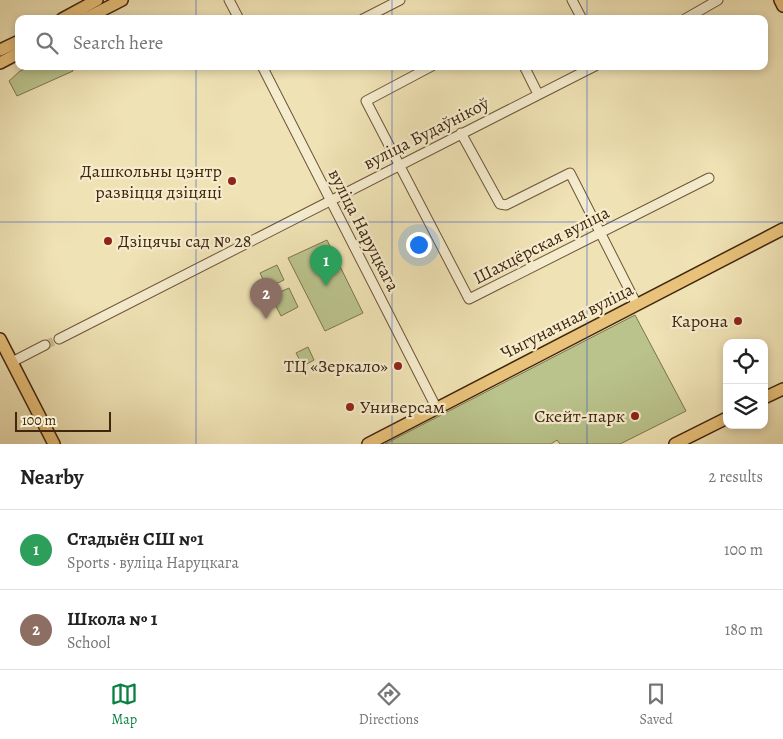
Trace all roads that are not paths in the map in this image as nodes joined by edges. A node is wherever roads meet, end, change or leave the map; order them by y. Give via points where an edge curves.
1 (98, 0) edge
2 (122, 0) edge
3 (229, 0) edge
4 (400, 0) edge
5 (572, 0) edge
6 (718, 0) edge
7 (780, 0) edge
8 (783, 6) edge
9 (70, 15) edge
10 (93, 15) edge
11 (236, 15) edge
12 (371, 15) edge
13 (580, 15) edge
14 (691, 15) edge
15 (15, 42) edge
16 (0, 50) edge
17 (15, 55) edge
18 (0, 63) edge
19 (264, 70) edge
20 (424, 70) edge
21 (526, 70) edge
22 (587, 70) edge
23 (538, 94) junction
24 (461, 133) junction
25 (398, 165) junction
26 (709, 178) dead end
27 (330, 200) junction
28 (783, 230) edge
29 (600, 233) junction
30 (637, 305) junction
31 (59, 338) tunnel mouth
32 (0, 339) edge
33 (46, 345) tunnel mouth
34 (12, 362) junction
35 (783, 389) edge
36 (768, 396) edge
37 (437, 408) junction
38 (723, 420) edge
39 (54, 444) edge
40 (368, 444) edge
41 (675, 444) edge

1 - 9 main road
2 - 10 main road
3 - 11 street
4 - 12 street
5 - 13 street
6 - 14 street
7 - 8 main road
15 - 16 main road
17 - 18 main road
19 - 27 street, вуліца Наруцкага
20 - 25 street via 366,101
21 - 23 street
22 - 23 street, вуліца Будаўнікоў
23 - 24 street, вуліца Будаўнікоў
24 - 25 street, вуліца Будаўнікоў
24 - 29 street via 498,203 506,205 570,173
25 - 27 street, вуліца Будаўнікоў
25 - 29 street, Шахцёрская вуліца via 469,299
26 - 29 street, Шахцёрская вуліца
27 - 31 street, вуліца Будаўнікоў
27 - 37 street, вуліца Наруцкага
28 - 30 main road, Чыгуначная вуліца
29 - 30 street
30 - 37 main road, Чыгуначная вуліца
32 - 34 main road
33 - 34 street
34 - 39 main road
35 - 36 main road
37 - 40 main road, Чыгуначная вуліца
38 - 41 main road

